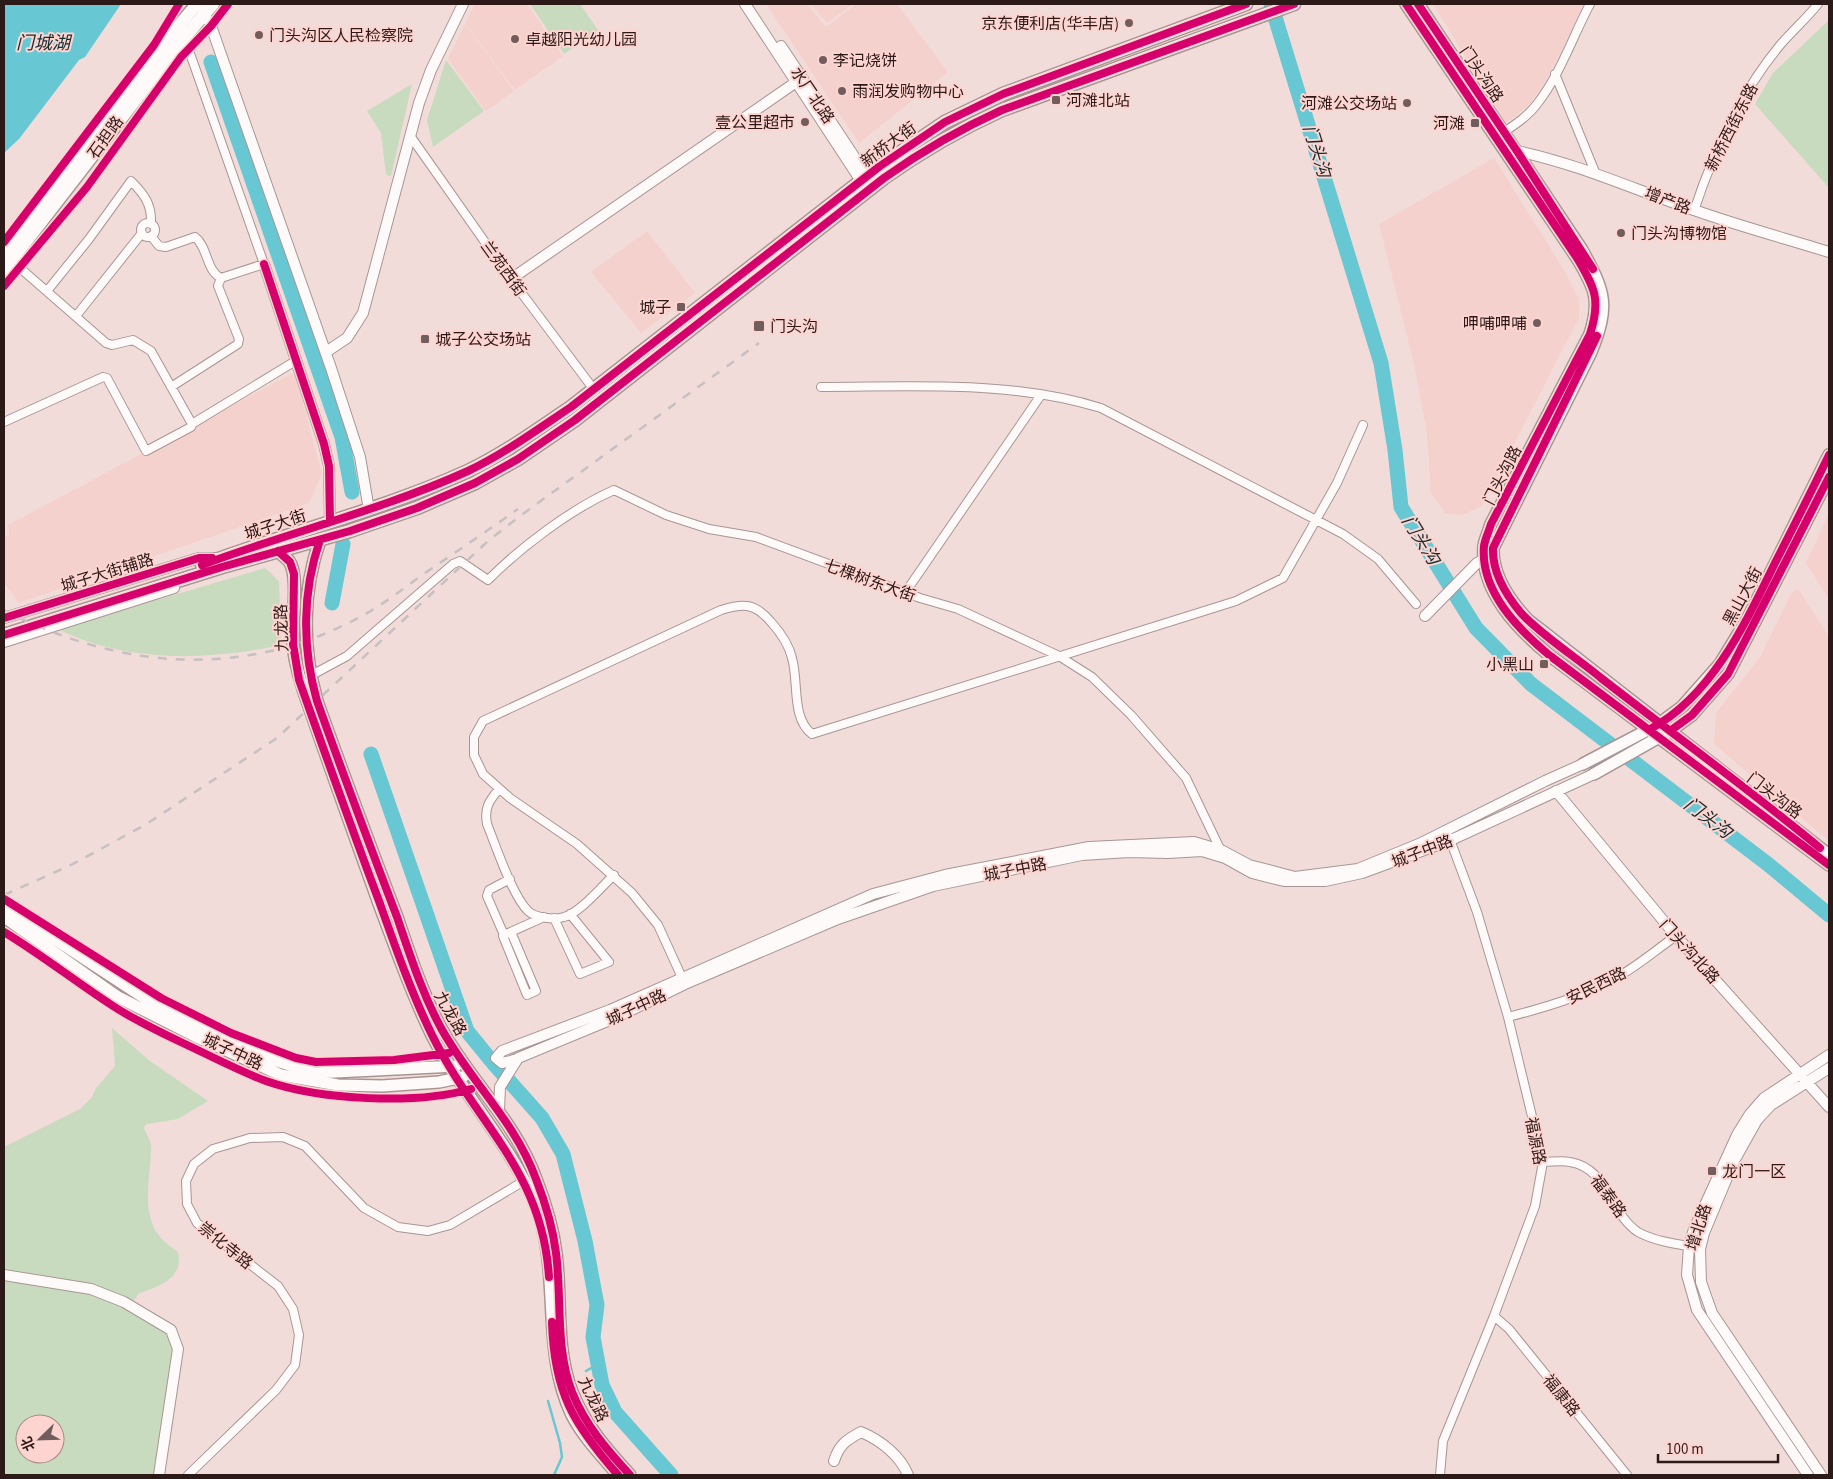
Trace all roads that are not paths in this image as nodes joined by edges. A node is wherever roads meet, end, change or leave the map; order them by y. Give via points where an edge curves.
1 (463, 4) edge
2 (745, 4) edge
3 (753, 4) edge
4 (1294, 4) edge
5 (1406, 4) edge
6 (1418, 4) edge
7 (1590, 4) edge
8 (1818, 4) edge
9 (1238, 5) edge
10 (203, 6) edge
11 (1239, 24) junction
12 (181, 32) junction
13 (1555, 74) junction
14 (799, 80) junction
15 (1504, 132) junction
16 (411, 137) junction
17 (1513, 154) junction
18 (1595, 172) junction
19 (868, 184) junction
20 (1694, 211) junction
21 (151, 224) junction
22 (142, 233) junction
23 (151, 236) junction
24 (1829, 252) edge
25 (6, 262) edge
26 (264, 264) junction
27 (221, 278) junction
28 (512, 279) junction
29 (47, 292) junction
30 (76, 316) junction
31 (326, 352) junction
32 (297, 360) junction
33 (821, 387) dead end
34 (171, 388) junction
35 (597, 394) junction
36 (1041, 395) junction
37 (4, 422) edge
38 (192, 424) junction
39 (1363, 425) dead end
40 (1829, 455) edge
41 (1829, 477) edge
42 (369, 510) junction
43 (330, 521) junction
44 (1315, 521) junction
45 (320, 540) junction
46 (278, 551) junction
47 (1489, 557) junction
48 (221, 563) junction
49 (905, 593) junction
50 (1416, 604) dead end
51 (1425, 616) dead end
52 (4, 618) edge
53 (4, 626) edge
54 (4, 635) edge
55 (4, 642) edge
56 (1060, 656) junction
57 (310, 676) junction
58 (1655, 727) junction
59 (1665, 734) junction
60 (1584, 764) joint
61 (1594, 774) joint
62 (499, 789) junction
63 (1556, 791) junction
64 (1449, 835) junction
65 (1223, 854) junction
66 (1829, 856) edge
67 (1829, 865) edge
68 (614, 875) junction
69 (510, 879) junction
70 (518, 896) junction
71 (4, 906) edge
72 (570, 914) junction
73 (4, 917) edge
74 (544, 917) junction
75 (554, 918) junction
76 (528, 924) junction
77 (508, 934) junction
78 (1676, 936) junction
79 (684, 981) junction
80 (1508, 1017) junction
81 (1829, 1055) edge
82 (518, 1058) junction
83 (466, 1064) junction
84 (450, 1067) junction
85 (1829, 1068) edge
86 (1800, 1073) junction
87 (472, 1074) junction
88 (456, 1079) junction
89 (1807, 1082) junction
90 (1829, 1107) edge
91 (498, 1110) junction
92 (1543, 1162) junction
93 (524, 1181) junction
94 (1689, 1246) junction
95 (1700, 1249) junction
96 (4, 1275) edge
97 (1494, 1316) junction
98 (834, 1461) dead end
99 (160, 1475) edge
100 (188, 1475) edge
101 (618, 1475) edge
102 (630, 1475) edge
103 (908, 1475) edge
104 (1440, 1475) edge
105 (1627, 1475) edge
106 (1808, 1475) edge
107 (1821, 1475) edge

1 - 16 street via 431,70
2 - 14 street
3 - 14 street, 水厂北路
4 - 11 main road, 新桥大街
5 - 17 main road, 门头沟路
6 - 15 main road, 门头沟路
7 - 13 street
8 - 20 street, 新桥西街东路 via 1782,43 1741,100 1705,177
9 - 11 street
9 - 19 main road, 新桥大街 via 973,108 917,139
10 - 12 main road, 石担路
10 - 31 street
11 - 19 main road, 新桥大街 via 1034,97 968,125
12 - 25 main road, 石担路 via 83,155
12 - 26 street
13 - 15 street via 1538,104
13 - 18 street
14 - 19 street, 水厂北路
14 - 28 street
15 - 17 main road, 门头沟路
16 - 28 street, 兰苑西街
16 - 31 street via 363,314 347,338
17 - 18 street, 增产路
17 - 47 main road, 门头沟路 via 1582,250 1600,283 1604,305 1601,327 1591,352
18 - 20 street, 增产路
19 - 35 main road, 新桥大街
20 - 24 street, 增产路
21 - 22 street via 144,224
21 - 23 street via 155,231
21 - 29 street via 150,207 145,196 131,181
22 - 23 street
22 - 30 street
23 - 27 street via 159,246 166,247 195,237 202,243 213,271
25 - 29 street
26 - 27 street
26 - 32 street
27 - 34 street via 218,286 240,339 238,344
28 - 35 street, 兰苑西街
29 - 30 street
30 - 34 street via 106,343 112,345 132,340 140,343 151,352
31 - 42 street via 360,457
32 - 38 street
32 - 43 street via 329,466
33 - 36 street via 988,389
34 - 38 street
35 - 42 main road, 城子大街 via 470,470
35 - 45 main road, 城子大街 via 575,420 518,459 476,482 417,508
36 - 44 street via 1067,398 1101,408
36 - 49 street
37 - 38 street via 103,377 107,378 146,451
39 - 44 street via 1337,483
40 - 58 main road, 黑山大街 via 1748,618 1720,664 1682,707
41 - 59 main road, 黑山大街 via 1728,674 1692,715
42 - 43 main road, 城子大街
43 - 48 main road, 城子大街
44 - 50 street via 1344,534 1378,559
44 - 56 street via 1283,578 1266,588 1236,601
45 - 46 main road, 城子大街
45 - 57 main road, 九龙路 via 312,567 307,607
46 - 48 main road, 城子大街
46 - 84 main road, 九龙路 via 290,562 294,574 293,644 299,680 406,975
47 - 51 street
47 - 58 main road, 门头沟路 via 1510,598 1528,620
48 - 52 street, 城子大街辅路 via 199,558
48 - 53 main road, 城子大街
48 - 54 main road, 城子大街
48 - 55 street via 211,577
49 - 56 street, 七棵树东大街 via 958,609
49 - 57 street, 七棵树东大街 via 756,537 709,530 666,515 614,490 588,502 488,580 460,561 453,564 347,656
56 - 62 street via 812,734 804,728 799,714 792,657 779,632 761,610 741,604 721,610 483,721 474,737 474,755 483,774
56 - 65 street, 七棵树东大街 via 1092,677 1131,715 1186,778
57 - 83 main road, 九龙路 via 375,865 426,997 442,1029
58 - 59 main road, 门头沟路
58 - 60 main road, 黑山大街
59 - 61 main road, 城子中路
59 - 66 main road, 门头沟路
59 - 67 main road, 门头沟路
60 - 64 street, 城子中路
61 - 63 street, 城子中路
62 - 68 street via 577,844
62 - 69 street via 488,802 485,812
63 - 64 street, 城子中路
63 - 78 street, 门头沟北路
64 - 65 street, 城子中路 via 1362,874 1325,881 1284,881 1252,873
64 - 80 street, 福源路 via 1477,912
65 - 79 street, 城子中路 via 1202,851 1082,855 933,886 838,919
68 - 72 street
68 - 79 street via 658,925
69 - 70 street
69 - 77 street via 489,890 487,896
70 - 74 street via 528,911
70 - 76 street
71 - 84 main road, 城子中路 via 158,1007 261,1056 315,1073
72 - 75 street
72 - 75 street via 609,962 580,974
73 - 88 main road, 城子中路 via 118,997 281,1075 338,1085 382,1086
74 - 75 street
74 - 76 street
76 - 77 street
77 - 77 street via 527,995 536,991
78 - 80 street, 安民西路 via 1621,975 1588,992
78 - 86 street, 门头沟北路
79 - 82 street, 城子中路 via 615,1018
79 - 82 street, 城子中路 via 502,1051 496,1058 502,1062
80 - 92 street, 福源路
81 - 86 street, 增北路
82 - 91 street via 500,1087
83 - 84 main road, 城子中路
83 - 87 main road, 九龙路
84 - 88 main road, 九龙路
85 - 89 street, 增北路
86 - 89 street, 门头沟北路
86 - 94 street, 增北路 via 1764,1098 1737,1134
87 - 88 main road, 城子中路
87 - 91 main road, 九龙路
88 - 93 main road, 九龙路 via 497,1135
89 - 90 street, 门头沟北路
89 - 95 street, 增北路 via 1772,1105 1757,1120 1734,1161
91 - 102 main road, 九龙路 via 514,1130 536,1178 548,1219 556,1252 560,1329 572,1391 584,1418
92 - 94 street, 福泰路 via 1570,1162 1588,1168 1601,1182 1624,1220 1639,1232
92 - 97 street, 福源路 via 1535,1206
93 - 100 street, 崇化寺路 via 450,1225 428,1231 398,1227 364,1208 306,1146 283,1137 250,1138 213,1149 194,1164 186,1181 187,1204 197,1223 278,1286 293,1309 299,1335 295,1365 276,1390
93 - 101 main road, 九龙路 via 536,1205 544,1237 553,1340 564,1394 583,1433
94 - 95 street, 福泰路
94 - 106 street, 增北路 via 1687,1275 1697,1310
95 - 107 street, 增北路 via 1701,1282 1712,1313
96 - 99 street via 91,1289 124,1302 171,1330 178,1349
97 - 104 street, 福源路 via 1443,1441
97 - 105 street, 福康路 via 1509,1329
98 - 103 street via 846,1440 860,1432 874,1437 895,1455

